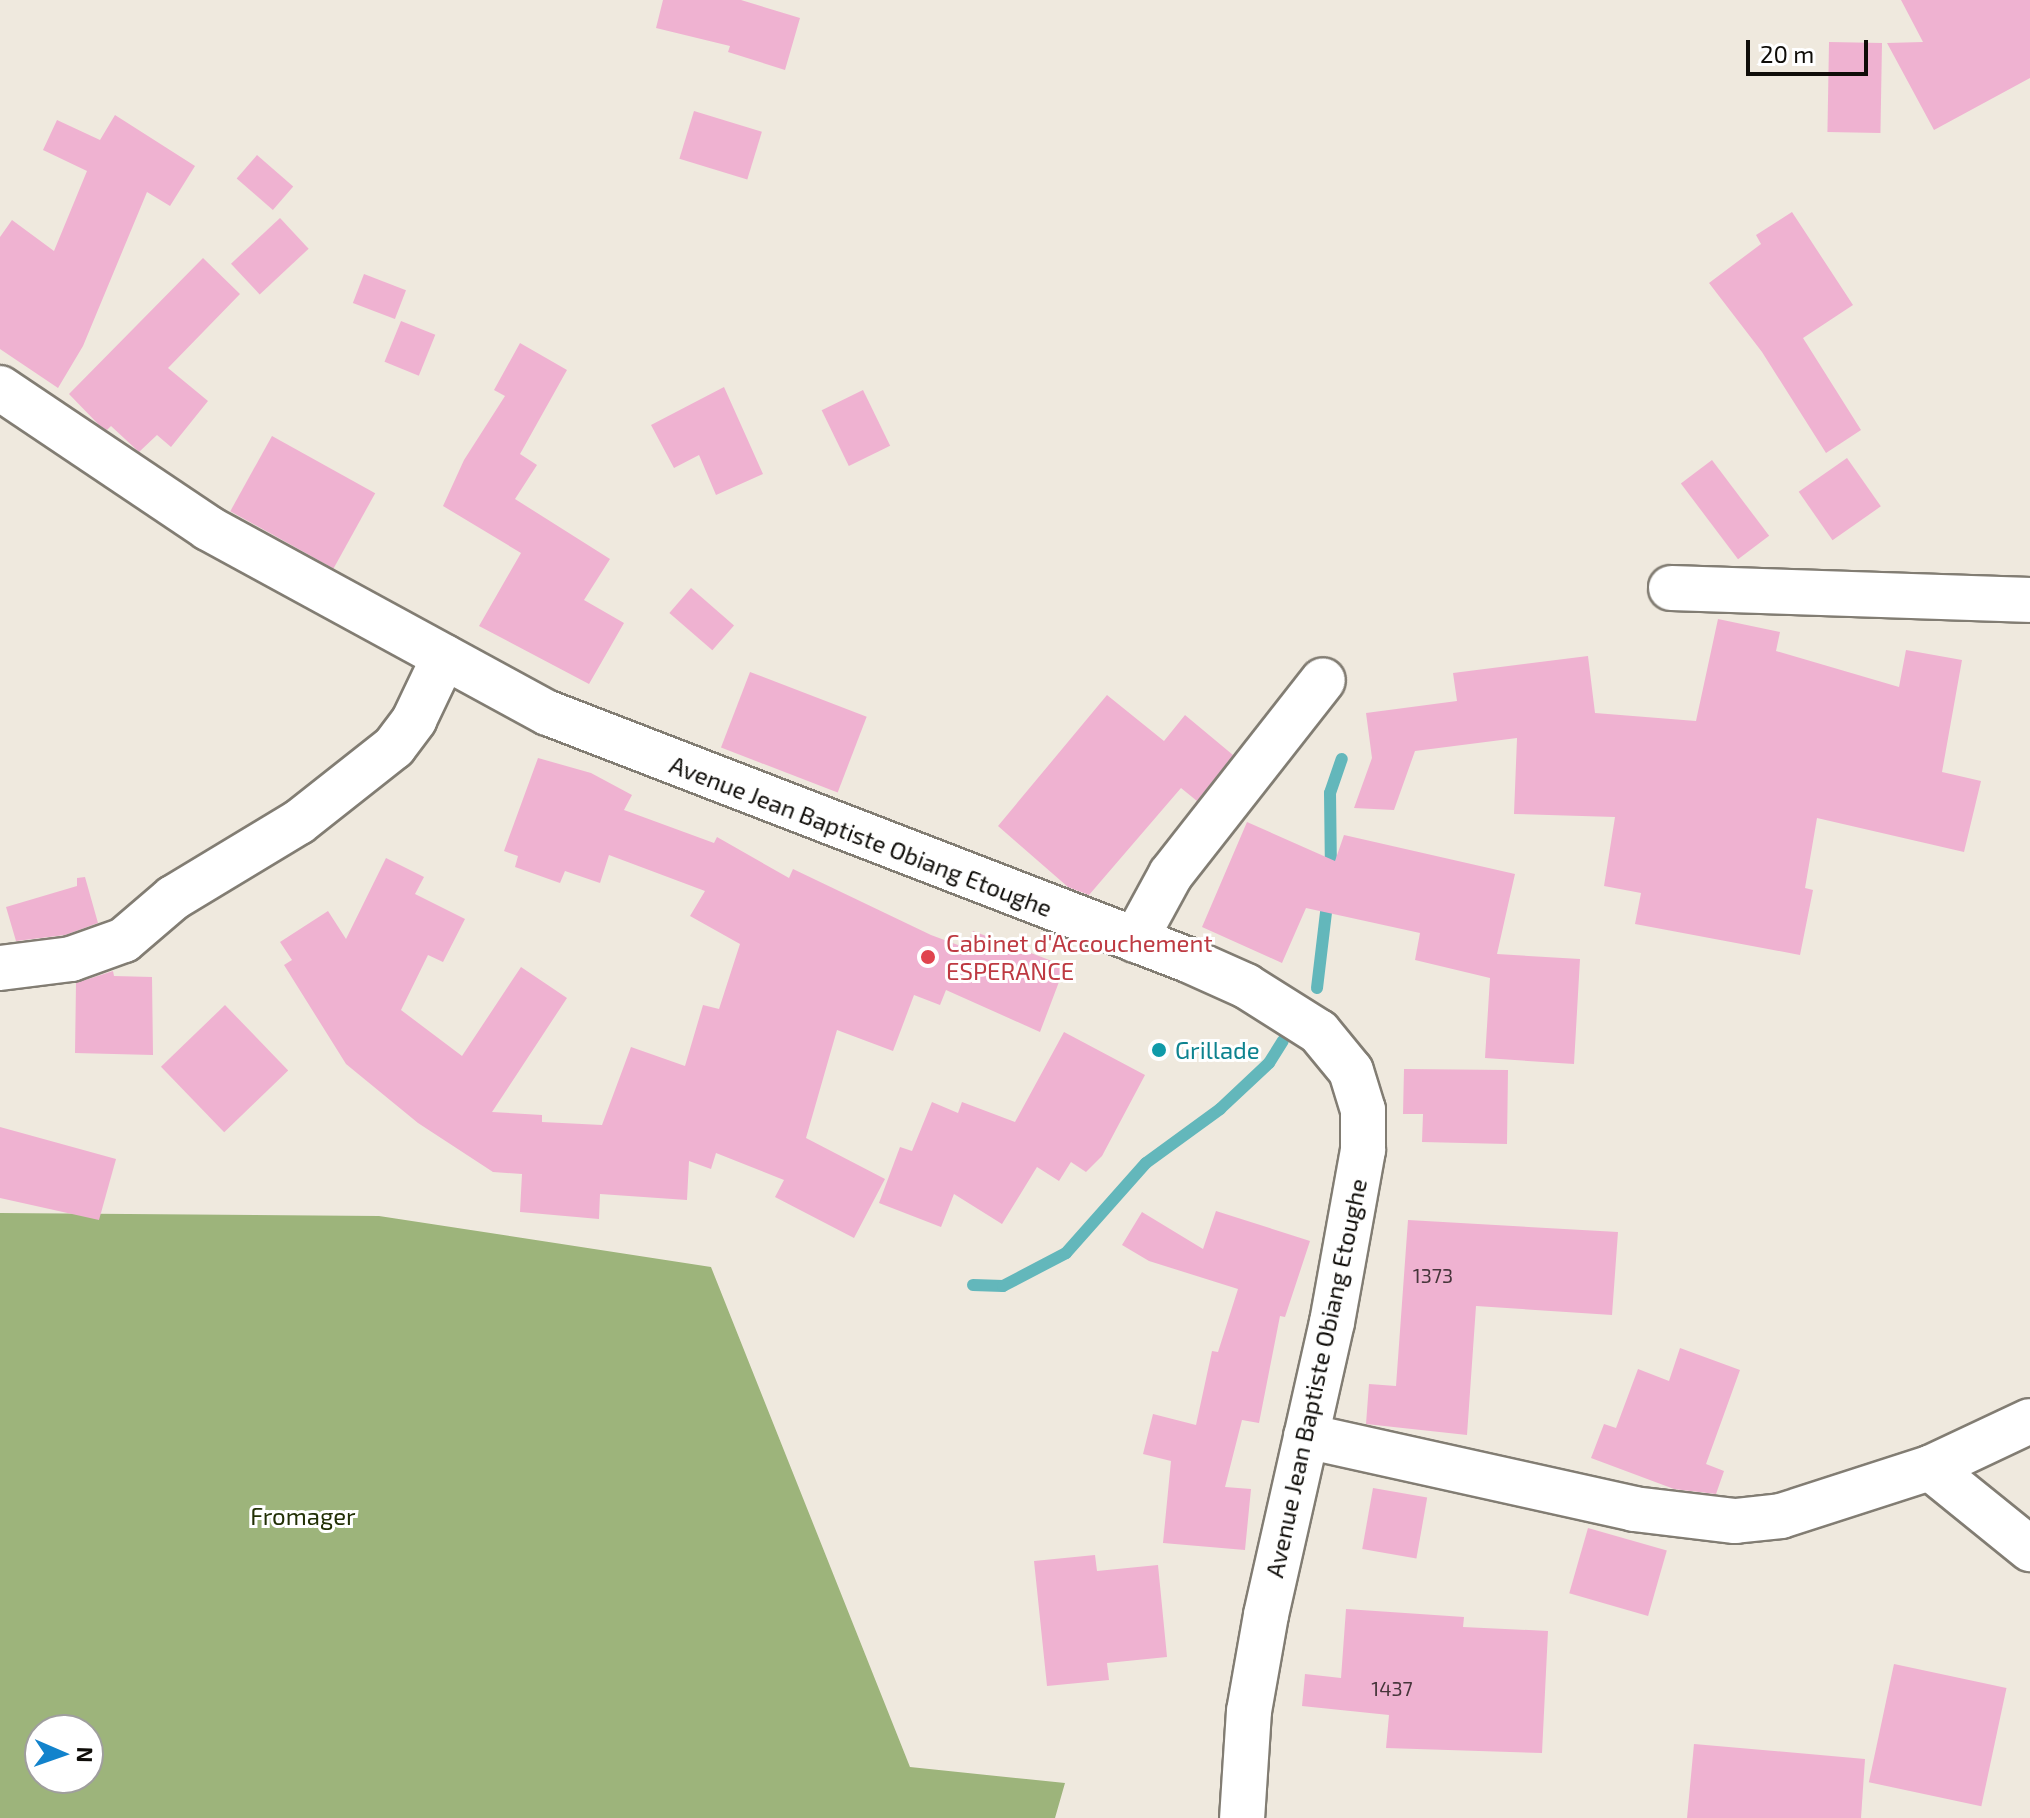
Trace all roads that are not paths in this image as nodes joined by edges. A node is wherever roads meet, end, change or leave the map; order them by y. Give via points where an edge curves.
1 (0, 388) edge
2 (1671, 588) dead end
3 (2030, 600) edge
4 (444, 657) junction
5 (1323, 680) dead end
6 (1135, 940) junction
7 (0, 968) edge
8 (2030, 1421) edge
9 (1306, 1436) junction
10 (1930, 1468) junction
11 (2030, 1549) edge
12 (1242, 1818) edge

1 - 4 street, Avenue Jean Baptiste Obiang Etoughe via 208,528
2 - 3 street
4 - 6 street, Avenue Jean Baptiste Obiang Etoughe via 601,736
4 - 7 street via 414,720 394,747 299,822 173,898 124,940 71,959
5 - 6 street via 1171,874
6 - 9 street, Avenue Jean Baptiste Obiang Etoughe via 1281,1007 1319,1032 1351,1071 1363,1110 1359,1182
8 - 10 street
9 - 10 street via 1688,1519 1781,1516
9 - 12 street, Avenue Jean Baptiste Obiang Etoughe via 1252,1697
10 - 11 street

